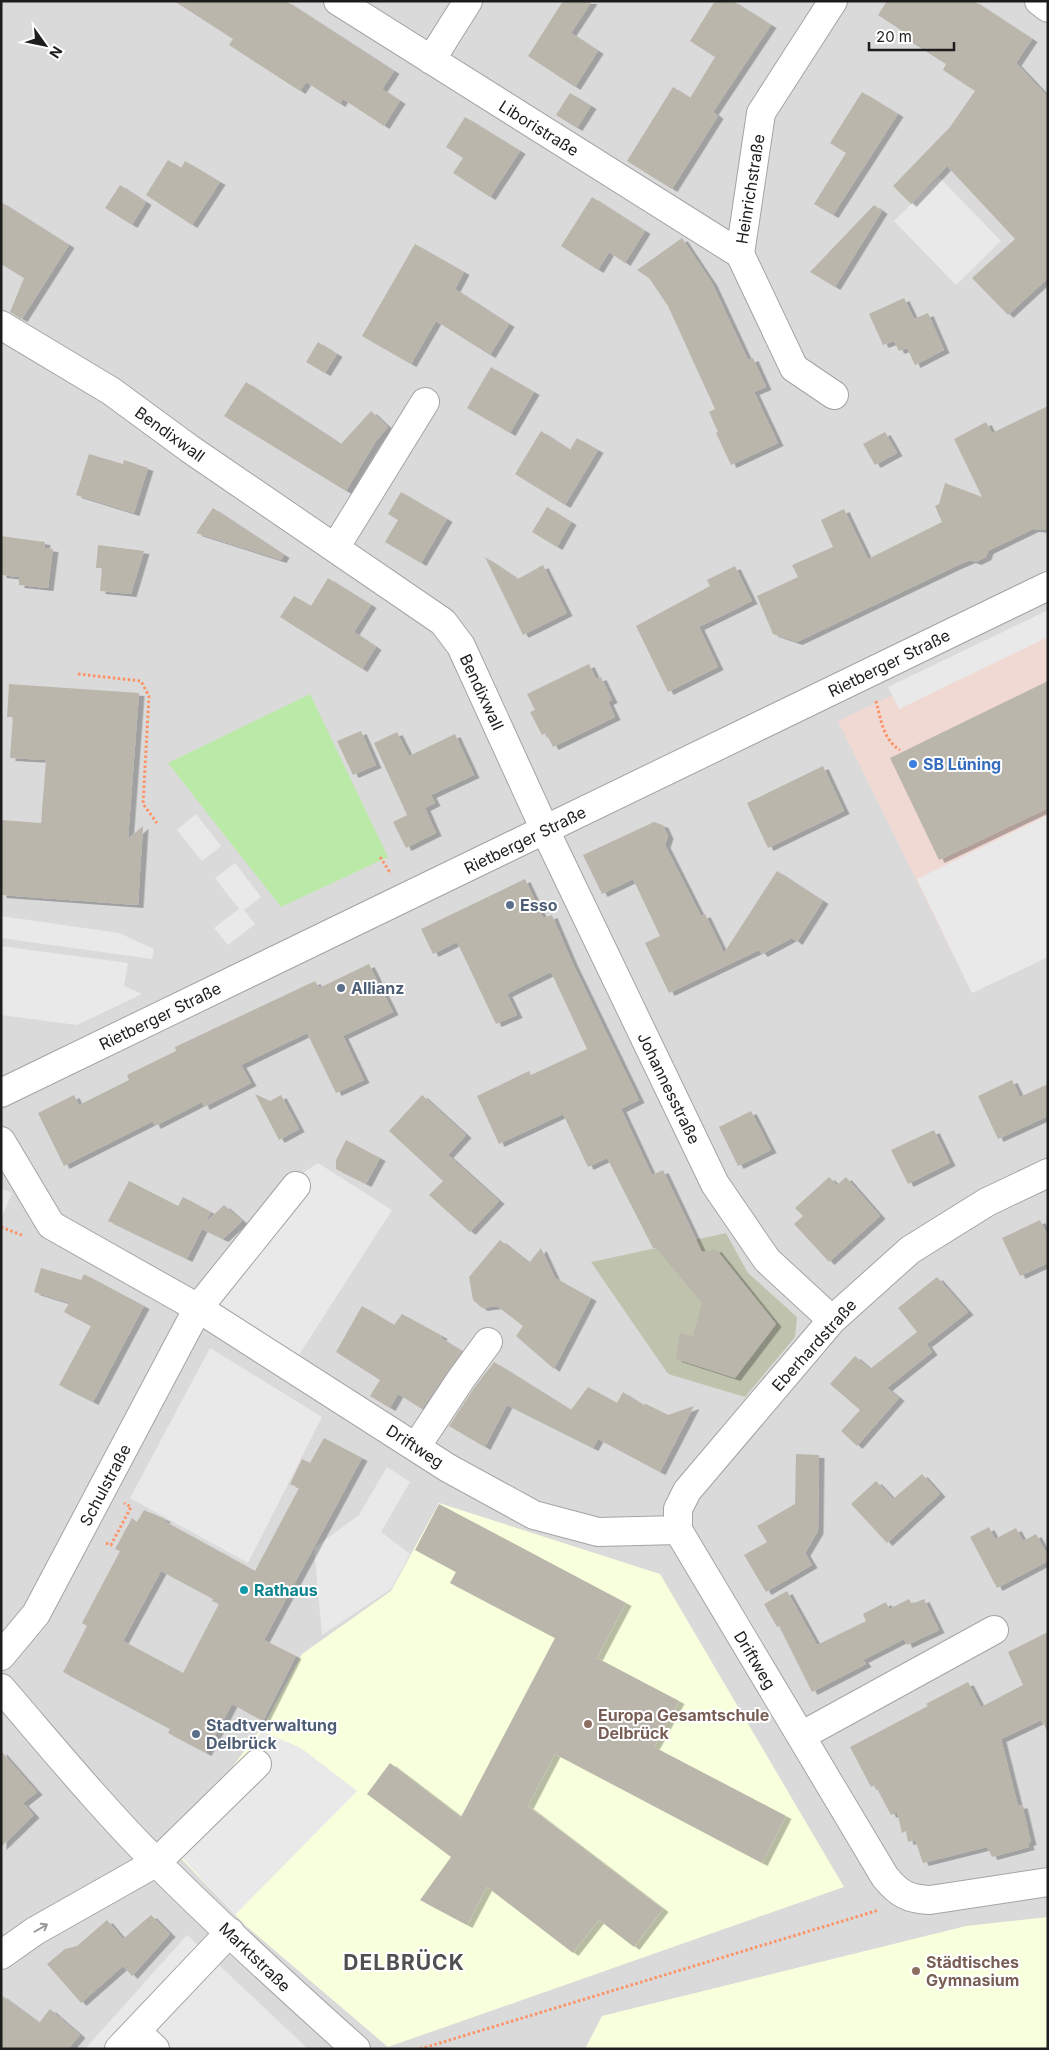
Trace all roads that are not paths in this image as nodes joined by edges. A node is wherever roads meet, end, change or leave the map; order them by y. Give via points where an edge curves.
1 (338, 1) edge
2 (468, 1) edge
3 (833, 1) edge
4 (1039, 1) edge
5 (1048, 8) edge
6 (431, 60) junction
7 (740, 254) junction
8 (1, 325) edge
9 (834, 395) dead end
10 (425, 402) dead end
11 (335, 548) junction
12 (1048, 586) edge
13 (545, 830) junction
14 (1, 1093) edge
15 (1, 1141) edge
16 (1048, 1173) edge
17 (296, 1186) dead end
18 (198, 1308) junction
19 (832, 1320) junction
20 (488, 1342) dead end
21 (416, 1447) junction
22 (678, 1530) junction
23 (994, 1630) dead end
24 (1, 1656) edge
25 (1, 1688) edge
26 (801, 1736) junction
27 (257, 1764) dead end
28 (157, 1862) junction
29 (1048, 1882) edge
30 (230, 1932) junction
31 (1, 1955) edge
32 (137, 2043) edge
33 (341, 2044) edge

1 - 6 street, Liboristraße
2 - 6 street
3 - 7 street, Heinrichstraße via 761,113
4 - 5 street
6 - 7 street, Liboristraße
7 - 9 street, Heinrichstraße via 794,368
8 - 11 street, Bendixwall via 111,391
10 - 11 street
11 - 13 street, Bendixwall via 443,622 461,646
12 - 13 street, Rietberger Straße
13 - 14 street, Rietberger Straße
13 - 19 street, Johannesstraße via 715,1184 767,1260
15 - 18 street, Driftweg via 51,1225
16 - 19 street, Eberhardstraße via 987,1202 910,1250
17 - 18 street, Schulstraße
18 - 21 street, Driftweg
18 - 24 street, Schulstraße via 36,1614
19 - 22 street, Eberhardstraße via 687,1491 678,1509
20 - 21 street
21 - 22 street, Driftweg via 534,1514 598,1532
22 - 26 street, Driftweg
23 - 26 street
25 - 28 street, Marktstraße
26 - 29 street, Driftweg via 885,1877 896,1890 913,1899 930,1900
27 - 28 street
28 - 30 street, Marktstraße
31 -> 28 street via 35,1931
30 - 32 street
30 - 33 street, Marktstraße

